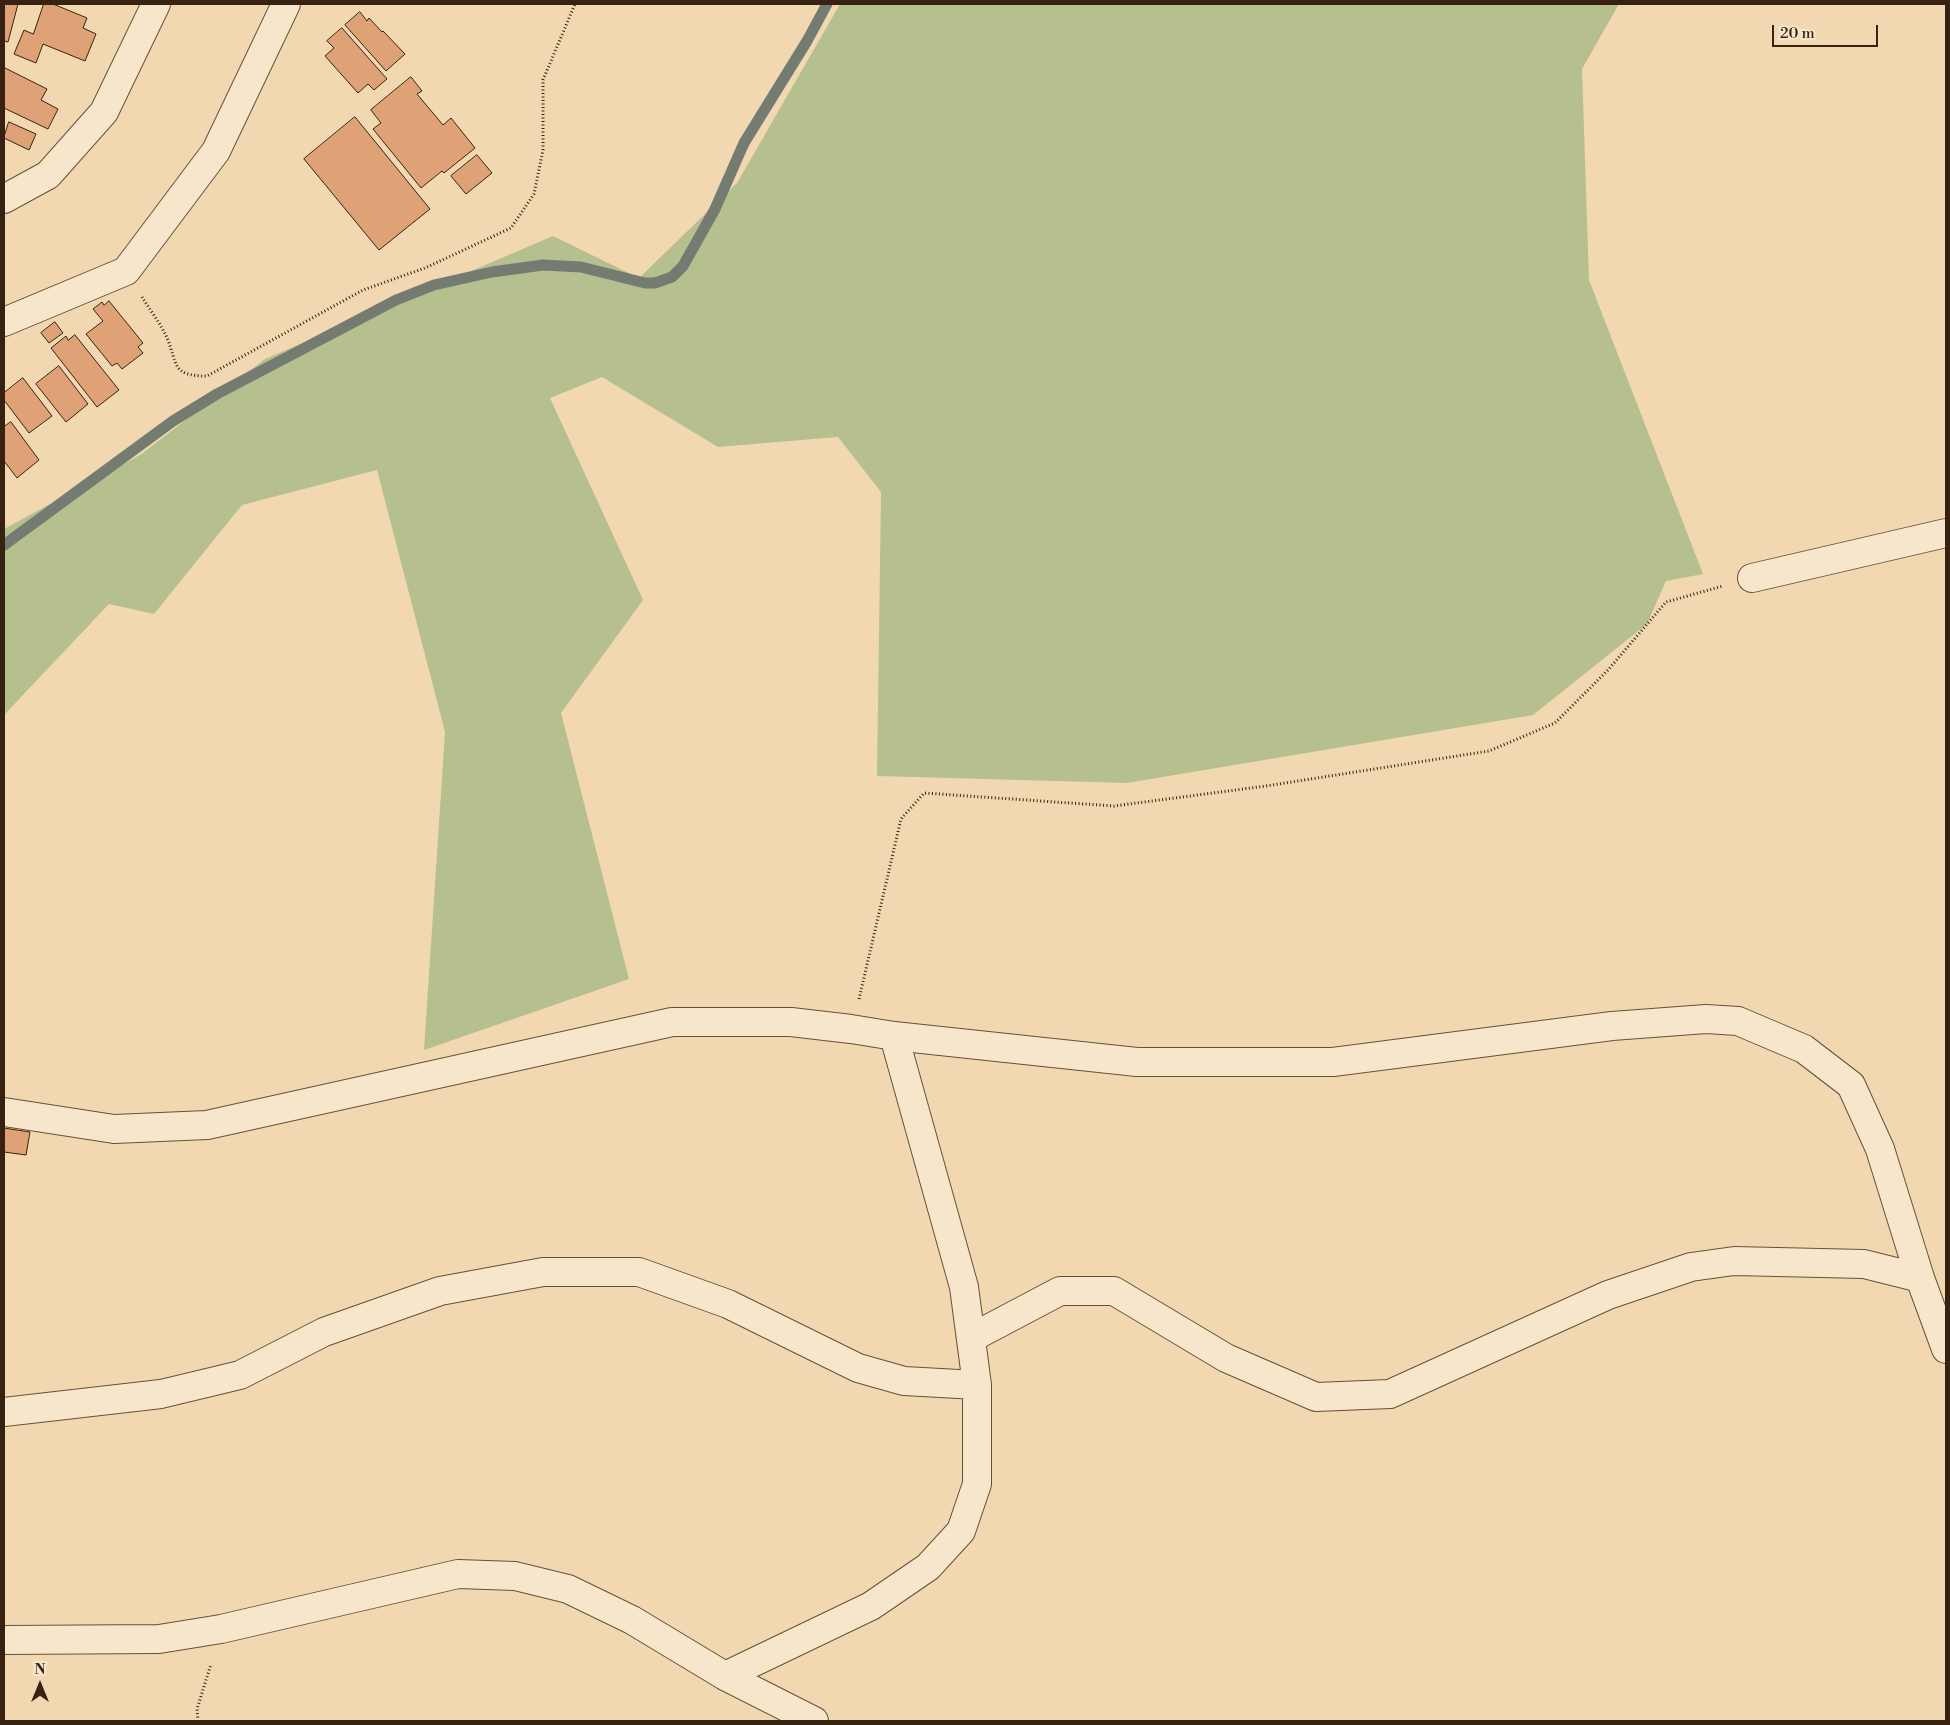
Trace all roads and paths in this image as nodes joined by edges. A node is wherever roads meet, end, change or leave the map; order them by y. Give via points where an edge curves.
1 (156, 4) edge
2 (286, 4) edge
3 (575, 4) edge
4 (4, 199) edge
5 (126, 271) junction
6 (4, 322) edge
7 (1946, 533) edge
8 (1752, 578) joint
9 (851, 1029) junction
10 (894, 1036) junction
11 (4, 1112) edge
12 (1920, 1278) junction
13 (971, 1338) junction
14 (1946, 1349) edge
15 (977, 1385) junction
16 (4, 1412) edge
17 (221, 1629) junction
18 (4, 1640) edge
19 (725, 1676) junction
20 (198, 1721) edge
21 (814, 1721) edge

1 - 4 street via 104,112 48,175
2 - 5 street via 216,151
3 - 5 path via 543,80 543,150 534,194 511,228 425,268 363,290 207,376 190,376 174,364 167,338
5 - 6 street
7 - 8 street
8 - 9 path via 1666,602 1608,670 1555,723 1489,751 1114,806 924,793 901,819
9 - 10 street
9 - 11 street via 792,1022 672,1022 207,1125 114,1129
10 - 12 street via 1137,1062 1333,1062 1612,1026 1706,1019 1738,1021 1804,1049 1851,1085 1880,1149
10 - 13 street via 964,1288
12 - 13 street via 1864,1264 1734,1261 1691,1267 1608,1295 1390,1394 1316,1397 1226,1358 1114,1291 1060,1291
12 - 14 street
13 - 15 street
15 - 16 street via 904,1381 858,1368 728,1304 639,1272 543,1272 440,1291 324,1332 240,1375 161,1394
15 - 19 street via 977,1484 960,1531 928,1567 871,1606
17 - 18 street via 159,1639
17 - 19 street via 458,1574 515,1576 568,1589 632,1620
17 - 20 path via 197,1710
19 - 21 street

